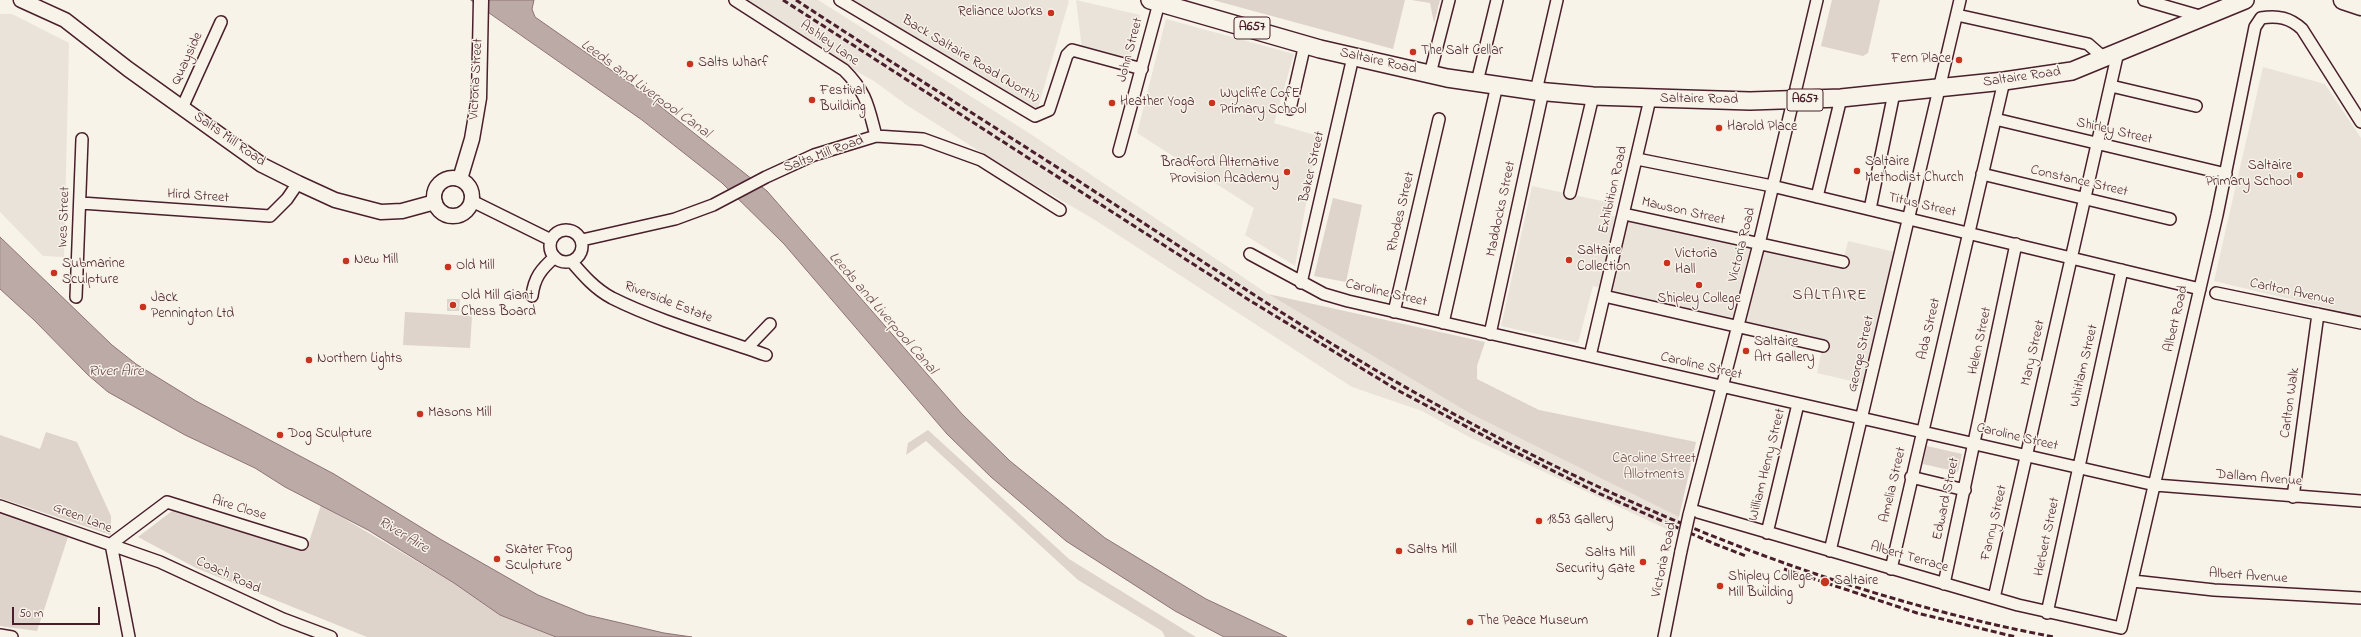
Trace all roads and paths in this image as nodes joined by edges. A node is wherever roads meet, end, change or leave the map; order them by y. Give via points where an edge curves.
1 (21, 0) edge
2 (481, 0) edge
3 (735, 0) edge
4 (840, 0) edge
5 (1449, 0) edge
6 (1497, 0) edge
7 (1557, 0) edge
8 (1817, 0) edge
9 (1960, 0) edge
10 (2144, 0) edge
11 (2245, 0) edge
12 (2343, 0) edge
13 (1154, 1) edge
14 (41, 5) edge
15 (2361, 6) edge
16 (1957, 15) junction
17 (2204, 18) junction
18 (221, 22) dead end
19 (1306, 44) junction
20 (2111, 55) junction
21 (1353, 57) junction
22 (1142, 69) junction
23 (1430, 74) junction
24 (1478, 82) junction
25 (2004, 82) junction
26 (1497, 85) junction
27 (2111, 86) junction
28 (1939, 89) junction
29 (1540, 91) junction
30 (1894, 93) junction
31 (1593, 96) junction
32 (1841, 98) junction
33 (1650, 99) junction
34 (1794, 100) junction
35 (2196, 106) dead end
36 (182, 108) junction
37 (1290, 109) dead end
38 (1439, 119) dead end
39 (1995, 119) junction
40 (2361, 122) edge
41 (876, 136) junction
42 (82, 138) dead end
43 (2098, 143) junction
44 (1118, 151) dead end
45 (1637, 159) junction
46 (1982, 174) junction
47 (2226, 174) junction
48 (460, 179) junction
49 (298, 184) junction
50 (1772, 186) junction
51 (1570, 193) dead end
52 (1817, 197) junction
53 (2085, 198) junction
54 (472, 201) junction
55 (435, 202) junction
56 (81, 203) junction
57 (1060, 210) dead end
58 (1870, 210) junction
59 (1624, 214) junction
60 (1909, 219) junction
61 (2170, 219) dead end
62 (1968, 232) junction
63 (551, 240) junction
64 (582, 240) junction
65 (1759, 244) junction
66 (2016, 244) junction
67 (1250, 254) dead end
68 (555, 257) junction
69 (2072, 258) junction
70 (572, 261) junction
71 (1843, 262) dead end
72 (2122, 270) junction
73 (1301, 283) junction
74 (2200, 289) junction
75 (2216, 293) dead end
76 (532, 296) dead end
77 (1604, 296) junction
78 (76, 297) dead end
79 (1394, 312) junction
80 (2318, 314) junction
81 (1443, 323) junction
82 (2361, 323) edge
83 (770, 324) dead end
84 (1736, 328) junction
85 (1490, 334) junction
86 (1823, 346) dead end
87 (747, 348) junction
88 (766, 355) dead end
89 (1590, 356) junction
90 (1722, 387) junction
91 (1798, 404) junction
92 (1862, 418) junction
93 (1922, 432) junction
94 (1975, 444) junction
95 (2026, 456) junction
96 (2078, 467) junction
97 (1912, 477) junction
98 (2155, 485) junction
99 (1965, 490) junction
100 (2293, 497) junction
101 (2361, 501) edge
102 (0, 506) edge
103 (1690, 513) junction
104 (1767, 533) junction
105 (111, 544) junction
106 (302, 544) dead end
107 (1830, 551) junction
108 (1891, 569) junction
109 (2133, 581) junction
110 (1944, 584) junction
111 (1994, 598) junction
112 (2361, 598) edge
113 (2047, 613) junction
114 (2121, 628) joint
115 (0, 635) edge
116 (12, 637) edge
117 (129, 637) edge
118 (331, 637) edge
119 (1664, 637) edge

1 - 14 street, Salts Mill Road
2 - 48 street, Victoria Street via 479,98 472,139
3 - 41 street, Ashley Lane via 844,70 859,85 868,104
4 - 22 street, Back Saltaire Road (North) via 1035,116 1050,110 1067,55 1072,50
5 - 23 street
6 - 24 street
7 - 29 street, Maddocks Street
8 - 34 street, Victoria Road
9 - 16 street, George Street
10 - 17 street
11 - 17 main road, Saltaire Road / A657
12 - 15 highway
13 - 19 main road, Saltaire Road / A657
13 - 22 street, John Street
14 - 36 street, Salts Mill Road via 65,20
16 - 20 street via 2088,44
16 - 28 street, George Street
17 - 20 main road, Saltaire Road / A657
18 - 36 street, Quayside
19 - 21 main road, Saltaire Road / A657
19 - 37 street
20 - 25 main road, Saltaire Road / A657 via 2072,71
20 - 27 street, Mary Street
21 - 23 main road, Saltaire Road / A657
21 - 73 street, Baker Street
22 - 44 street, John Street
23 - 24 main road, Saltaire Road / A657
24 - 26 main road, Saltaire Road / A657
25 - 28 main road, Saltaire Road / A657
25 - 39 street, Ada Street
26 - 29 main road, Saltaire Road / A657
26 - 81 street
27 - 35 street
27 - 43 street, Mary Street
28 - 30 main road, Saltaire Road / A657
28 - 60 street, George Street
29 - 31 main road, Saltaire Road / A657
29 - 85 street, Maddocks Street
30 - 32 main road, Saltaire Road / A657
30 - 58 street
31 - 33 main road, Saltaire Road / A657
31 - 51 street
32 - 34 main road, Saltaire Road / A657
32 - 52 street
33 - 34 main road, Saltaire Road / A657
33 - 45 street, Exhibition Road
34 - 50 street, Victoria Road
36 - 49 street, Salts Mill Road via 262,165
38 - 79 street, Rhodes Street
39 - 43 street, Shirley Street
39 - 46 street, Ada Street
40 - 47 street, Albert Road via 2302,28 2292,20 2274,16 2261,18 2255,27
41 - 57 street, Salts Mill Road via 923,139 981,160
41 - 64 street, Salts Mill Road via 814,155 714,205 675,219
42 - 56 street, Ives Street
43 - 47 street, Shirley Street
43 - 53 street, Mary Street
45 - 50 street, Titus Street
45 - 59 street, Exhibition Road
46 - 53 street, Constance Street
46 - 62 street, Ada Street
47 - 74 street, Albert Road
48 - 54 street via 468,186
48 - 55 street via 450,178 439,185 434,196
49 - 55 street, Salts Mill Road via 335,200 381,212 402,211
49 - 56 street, Hird Street via 287,200 270,216
50 - 52 street, Titus Street
50 - 65 street, Victoria Road
52 - 58 street, Titus Street
53 - 61 street, Constance Street
53 - 69 street, Mary Street
54 - 55 street via 464,213 455,216 443,213
54 - 63 street
56 - 78 street, Ives Street
58 - 60 street, Titus Street
59 - 65 street, Mawson Street
59 - 77 street, Exhibition Road
60 - 62 street, Titus Street
60 - 92 street, George Street
62 - 66 street, Titus Street
62 - 93 street, Ada Street
63 - 64 street via 556,232 568,229 576,232
63 - 68 street via 550,246
64 - 70 street via 582,250
65 - 71 street, Mawson Street
65 - 84 street, Victoria Road
66 - 69 street, Titus Street
66 - 94 street, Helen Street
67 - 73 street, Caroline Street
68 - 70 street via 563,261
68 - 76 street via 541,269 534,282
69 - 72 street, Titus Street
69 - 95 street, Mary Street
70 - 87 street, Riverside Estate via 588,280 611,297 666,320
72 - 74 street, Titus Street
72 - 96 street, Whitlam Street
73 - 79 street, Caroline Street via 1324,294
74 - 98 street, Albert Road
75 - 80 street, Carlton Avenue
77 - 84 street
77 - 89 street, Exhibition Road
79 - 81 street, Caroline Street
80 - 82 street, Carlton Avenue
80 - 100 street, Carlton Walk
81 - 85 street, Caroline Street
83 - 87 street
84 - 86 street
84 - 90 street, Victoria Road
85 - 89 street, Caroline Street
87 - 88 street, Riverside Estate
89 - 90 street, Caroline Street
90 - 91 street, Caroline Street
90 - 103 street, Victoria Road
91 - 92 street, Caroline Street
91 - 104 street, William Henry Street
92 - 93 street, Caroline Street
92 - 107 street, George Street
93 - 94 street, Caroline Street
93 - 97 street, Amelia Street
94 - 95 street, Caroline Street
94 - 99 street, Edward Street
95 - 96 street, Caroline Street
95 - 111 street, Fanny Street
96 - 98 street, Caroline Street
96 - 113 street, Herbert Street
97 - 99 street
97 - 108 street, Amelia Street
98 - 100 street, Dallam Avenue
98 - 109 street, Albert Road
99 - 110 street, Edward Street
100 - 101 street, Dallam Avenue
102 - 105 street, Green Lane
103 - 104 street, Albert Terrace
103 - 119 street, Victoria Road, bridge
104 - 107 street, Albert Terrace
105 - 106 street, Aire Close via 167,502
105 - 117 street, Green Lane
105 - 118 street, Coach Road via 191,575 283,619
107 - 108 street, Albert Terrace
108 - 110 street, Albert Terrace
109 - 112 street, Albert Avenue via 2214,590
109 - 114 street, Albert Road
110 - 111 street, Albert Terrace
111 - 113 street, Albert Terrace
113 - 114 street, Albert Terrace
115 - 116 street

